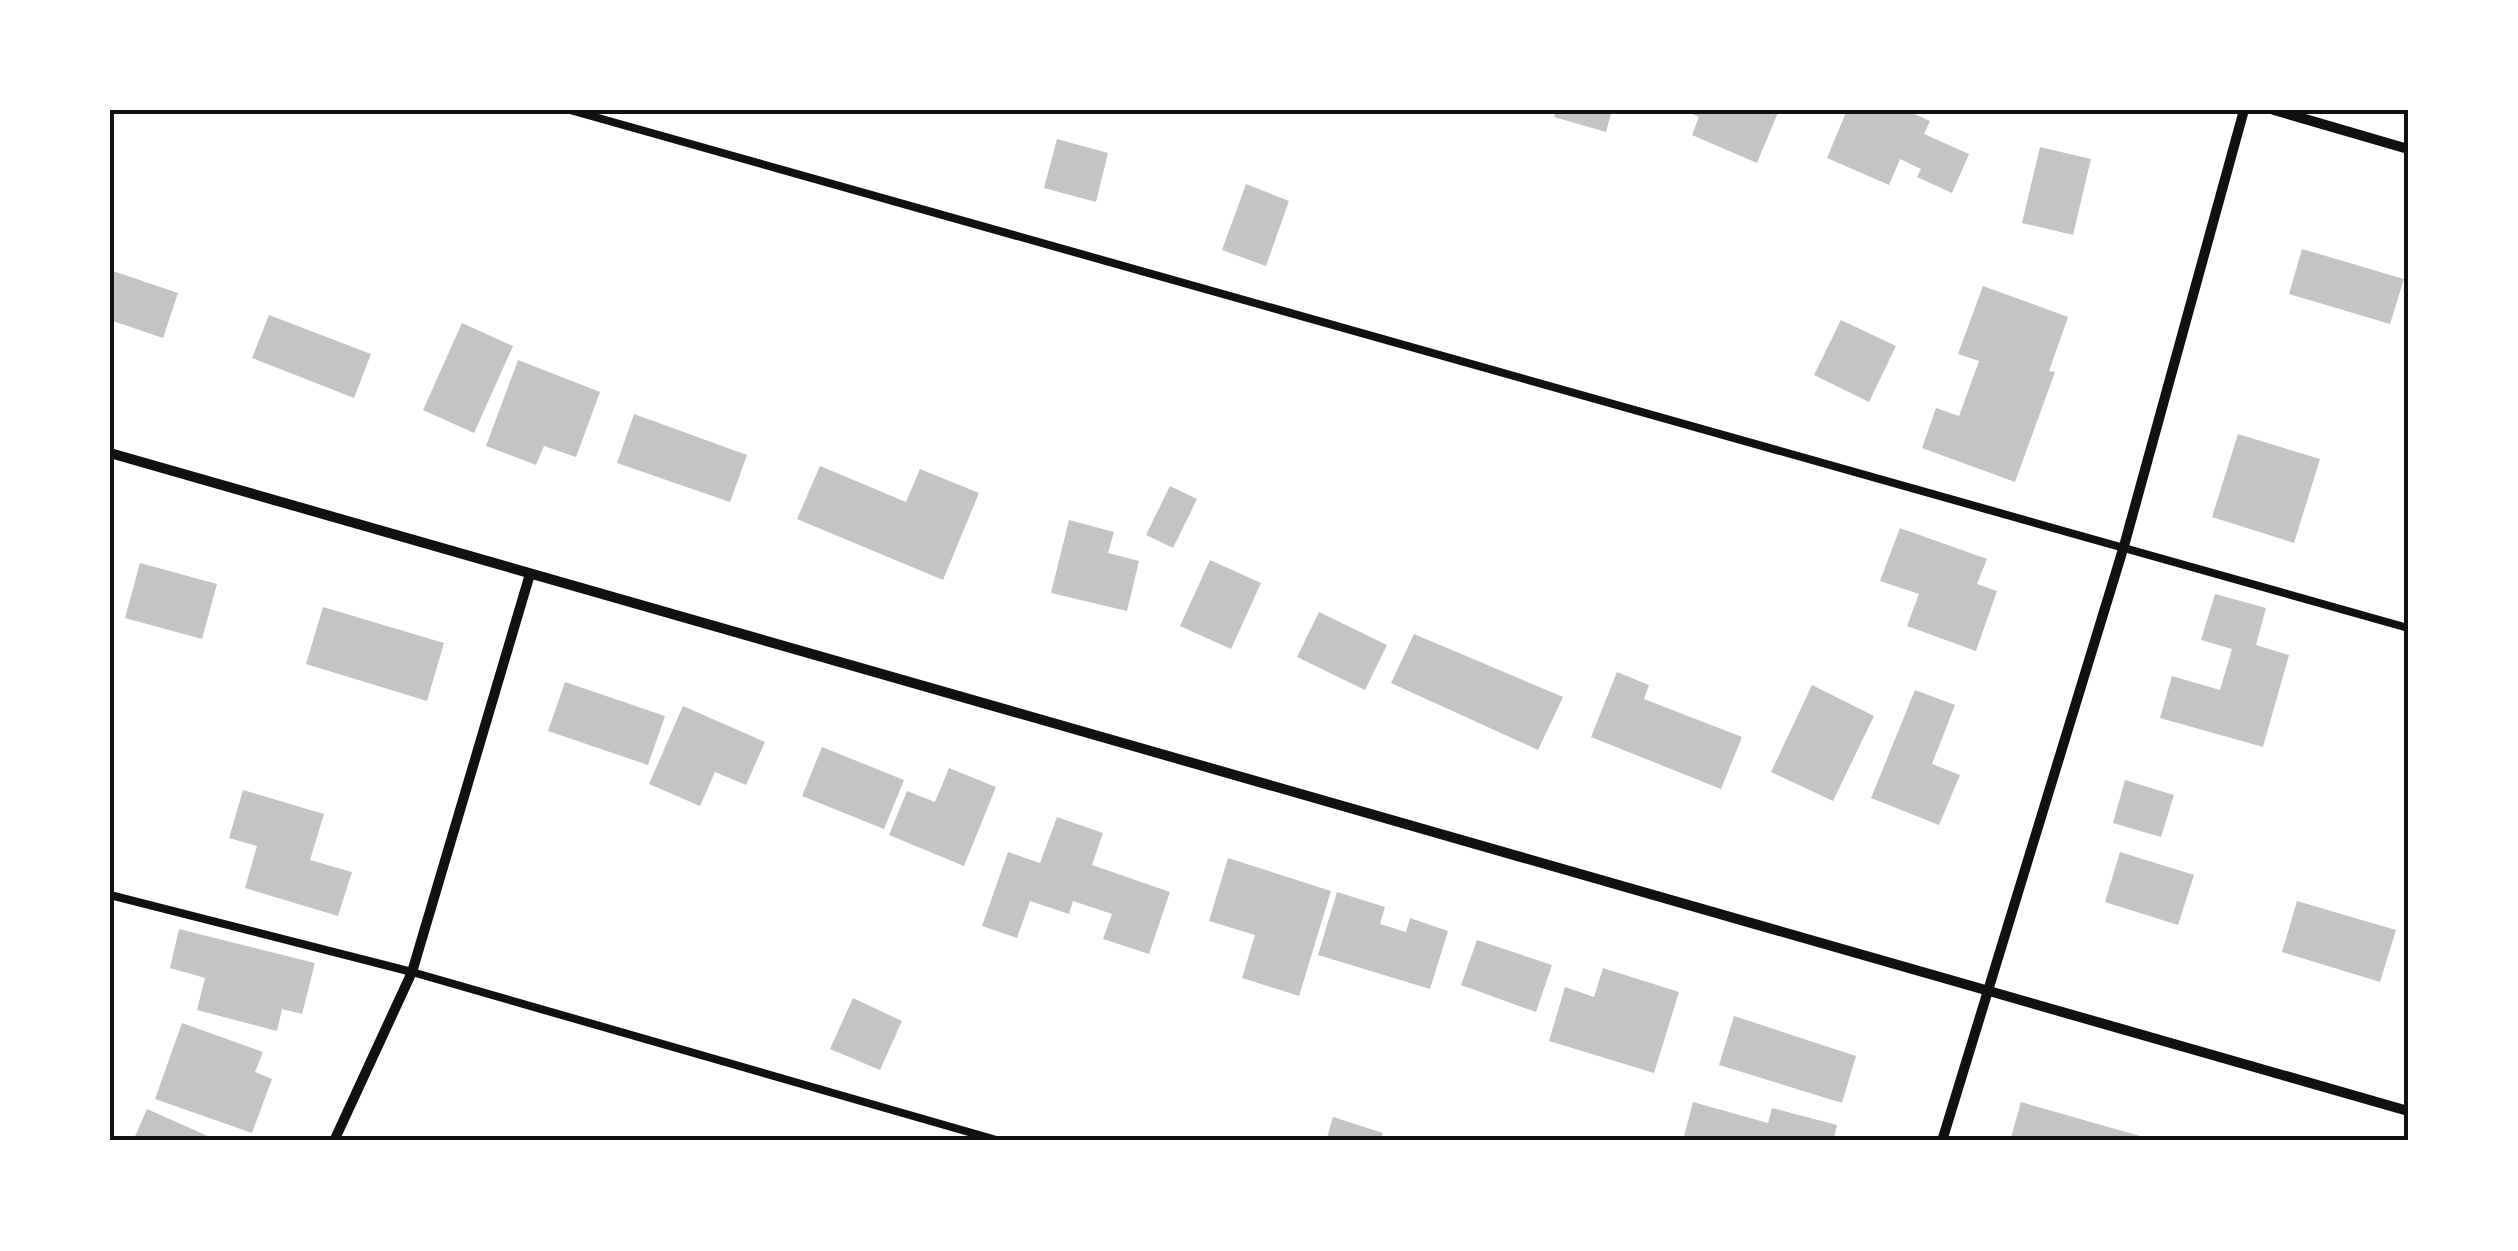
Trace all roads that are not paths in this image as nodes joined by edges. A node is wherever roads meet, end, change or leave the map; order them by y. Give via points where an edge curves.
1 (570, 110) edge
2 (2244, 110) edge
3 (2274, 110) edge
4 (2408, 148) edge
5 (110, 453) edge
6 (2124, 546) junction
7 (530, 574) junction
8 (2408, 628) edge
9 (110, 895) edge
10 (412, 972) junction
11 (1989, 989) junction
12 (2408, 1111) edge
13 (334, 1141) edge
14 (1000, 1141) edge
15 (1942, 1141) edge

1 - 6 lane
2 - 6 street
3 - 4 street
5 - 7 street
6 - 8 lane
6 - 11 street
7 - 10 street
7 - 11 street
9 - 10 lane
10 - 13 street
10 - 14 lane
11 - 12 street
11 - 15 street

